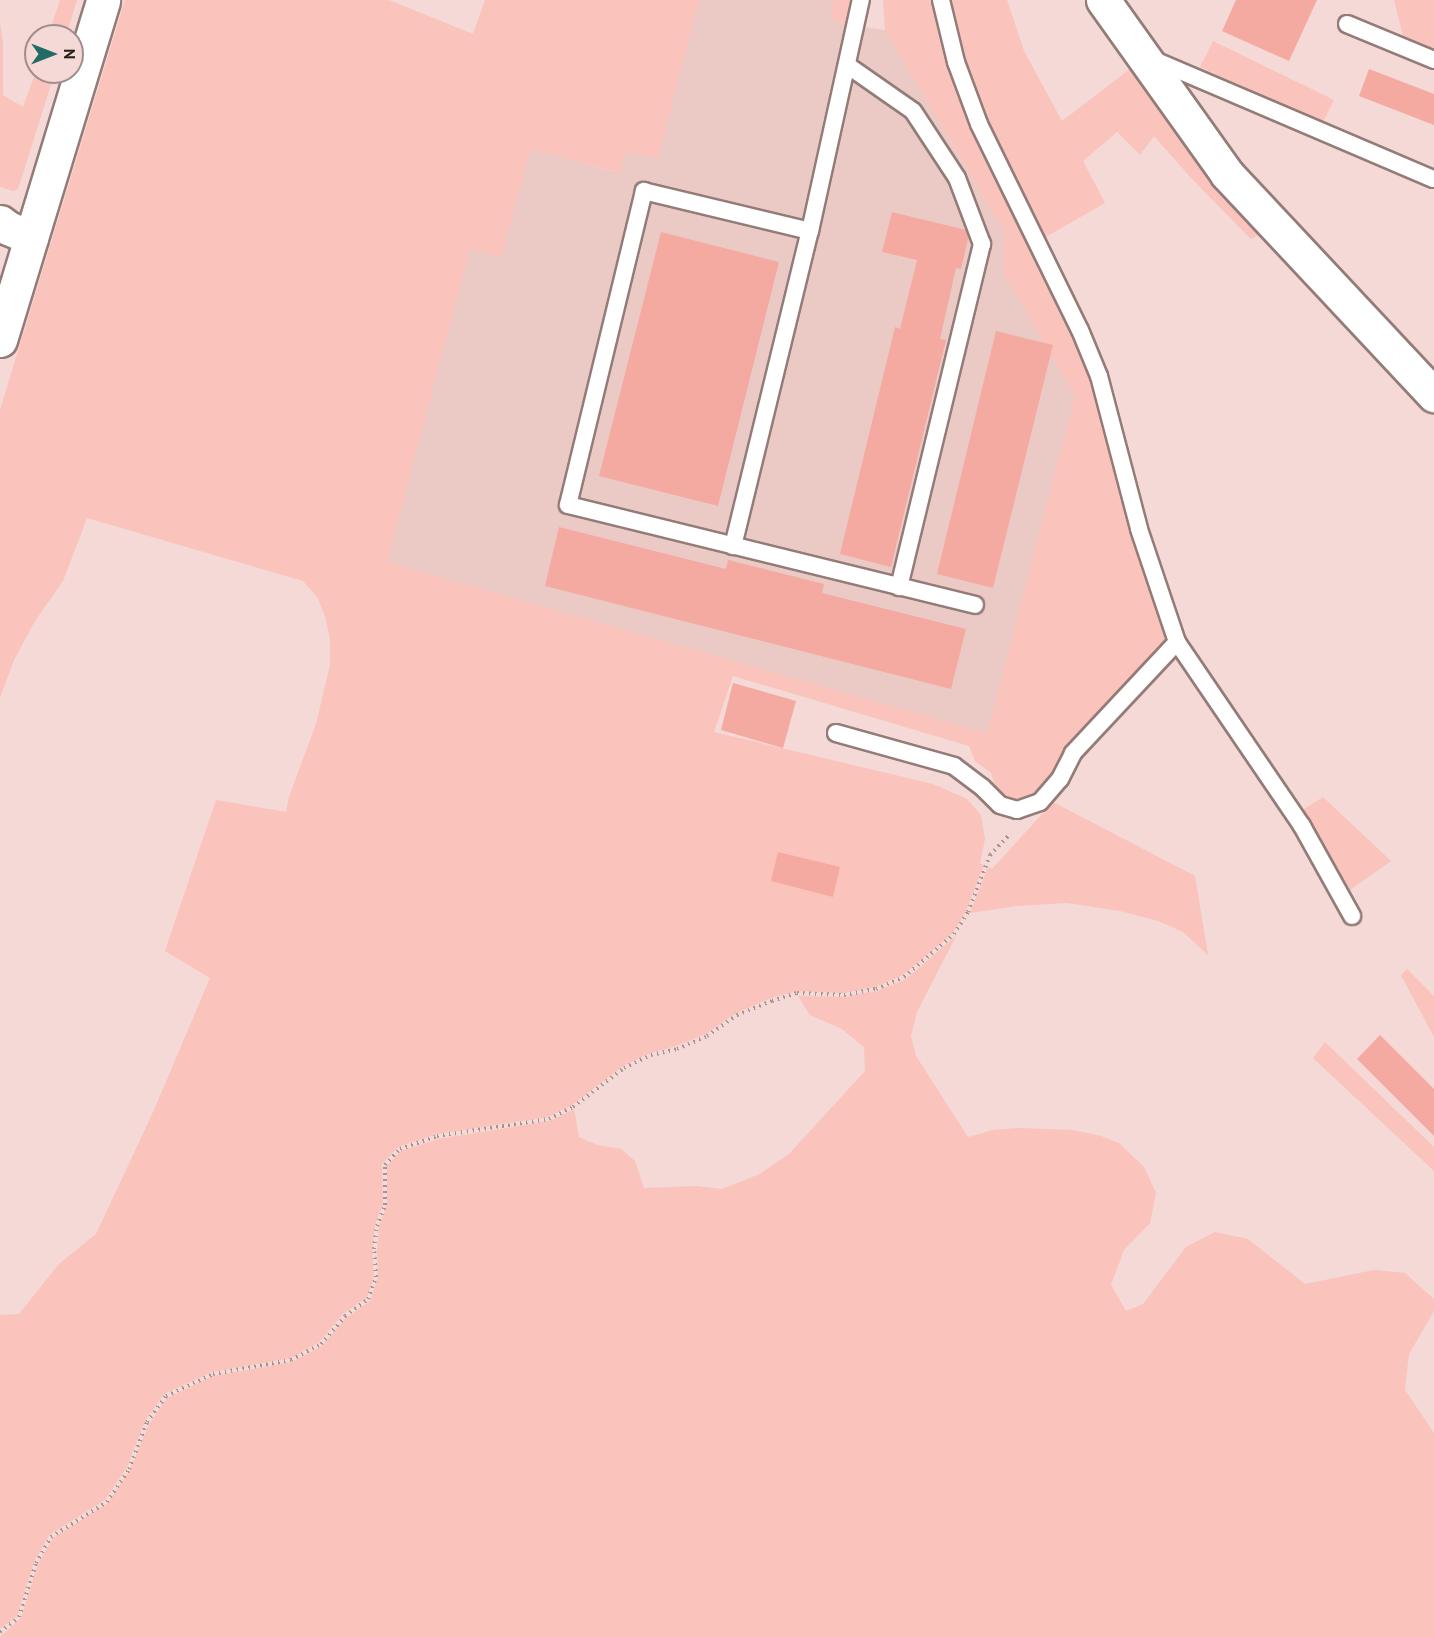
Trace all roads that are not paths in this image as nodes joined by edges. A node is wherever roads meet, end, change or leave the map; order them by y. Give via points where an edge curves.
1 (103, 0) edge
2 (861, 0) edge
3 (940, 0) edge
4 (1103, 0) edge
5 (1347, 24) dead end
6 (1143, 55) junction
7 (1434, 60) edge
8 (847, 65) junction
9 (1434, 179) edge
10 (0, 222) edge
11 (810, 231) junction
12 (31, 237) junction
13 (0, 340) edge
14 (1434, 395) edge
15 (734, 546) junction
16 (899, 587) junction
17 (975, 605) dead end
18 (1177, 642) junction
19 (836, 733) dead end
20 (1352, 916) dead end

1 - 12 street
2 - 8 lane
3 - 18 lane via 956,62 979,124 1099,376 1139,529
4 - 6 street
5 - 7 lane
6 - 9 lane
6 - 14 street via 1227,174
8 - 11 lane
8 - 16 lane via 913,111 957,178 982,244
10 - 12 street
11 - 15 lane
11 - 15 lane via 644,191 635,226 568,506
12 - 13 street
15 - 16 lane
16 - 17 lane
18 - 19 lane via 1073,753 1060,779 1040,802 1017,810 1000,805 954,766
18 - 20 lane via 1302,826

